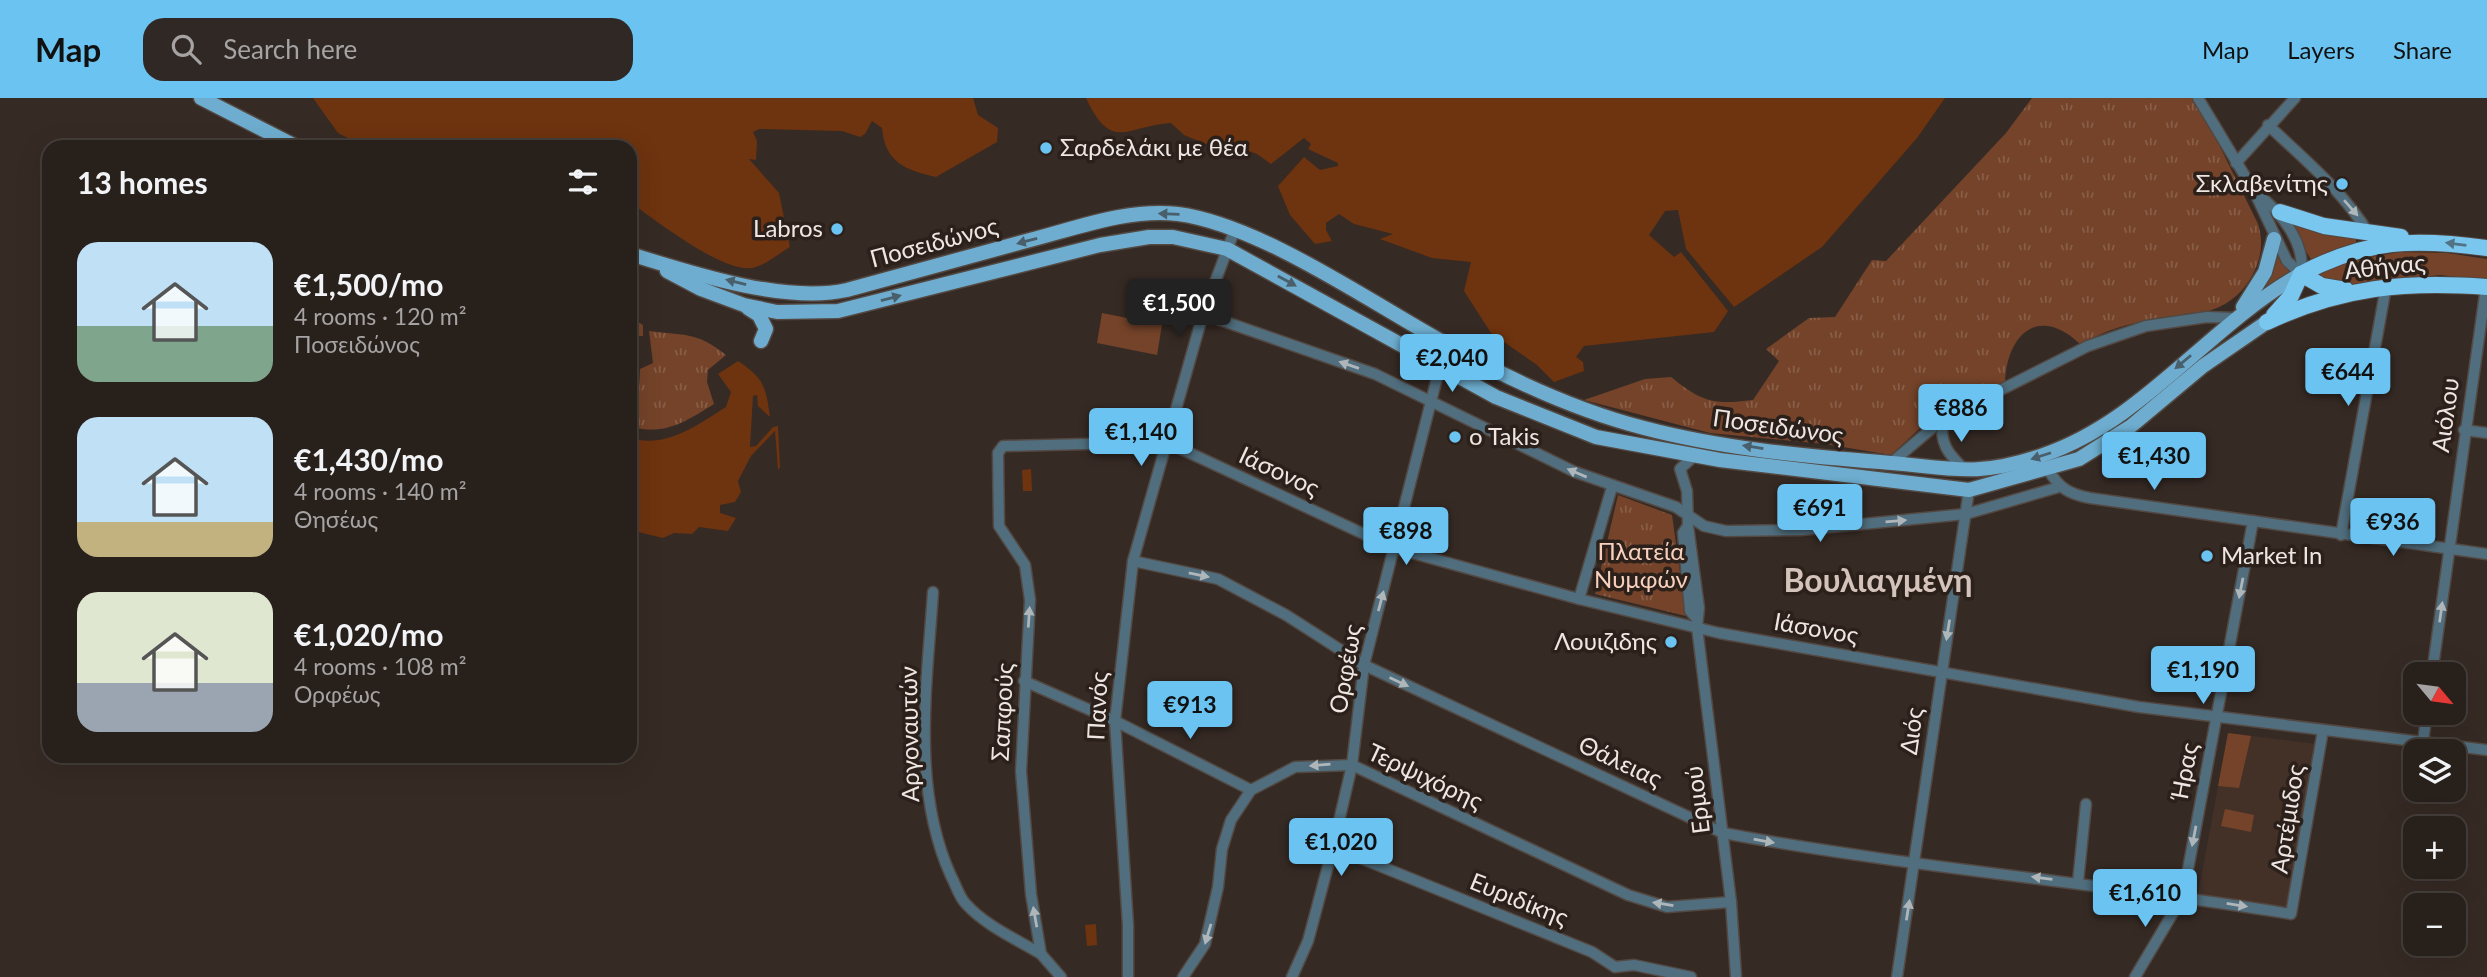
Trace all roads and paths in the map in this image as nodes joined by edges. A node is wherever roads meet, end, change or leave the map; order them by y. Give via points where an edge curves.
1 (201, 98) edge
2 (2198, 98) edge
3 (2295, 98) edge
4 (2268, 125) junction
5 (283, 140) edge
6 (2236, 163) junction
7 (2254, 191) junction
8 (2280, 212) junction
9 (1235, 229) junction
10 (2370, 234) junction
11 (2274, 239) junction
12 (2424, 240) junction
13 (2487, 248) edge
14 (1227, 249) junction
15 (637, 257) edge
16 (2301, 274) junction
17 (2386, 287) junction
18 (2486, 287) edge
19 (2355, 290) junction
20 (803, 293) junction
21 (744, 305) junction
22 (2290, 311) joint
23 (799, 312) junction
24 (1203, 314) junction
25 (2235, 318) junction
26 (2267, 322) junction
27 (761, 341) dead end
28 (1440, 366) junction
29 (1432, 401) junction
30 (1943, 419) junction
31 (2464, 430) junction
32 (2487, 433) edge
33 (1697, 439) junction
34 (1166, 442) junction
35 (1694, 456) junction
36 (1891, 463) junction
37 (2048, 470) junction
38 (1968, 472) junction
39 (1612, 487) junction
40 (2059, 487) junction
41 (1969, 490) junction
42 (1687, 512) junction
43 (1966, 514) junction
44 (2253, 521) junction
45 (2341, 535) junction
46 (1394, 548) junction
47 (2449, 550) junction
48 (2487, 554) edge
49 (1133, 561) junction
50 (933, 592) dead end
51 (1579, 599) junction
52 (1697, 623) junction
53 (2434, 662) edge
54 (1364, 665) junction
55 (1941, 672) junction
56 (1024, 681) junction
57 (2217, 717) junction
58 (1115, 721) junction
59 (2323, 730) junction
60 (2403, 740) edge
61 (2466, 747) edge
62 (2487, 750) edge
63 (1352, 765) junction
64 (1251, 790) junction
65 (2086, 804) dead end
66 (1723, 833) junction
67 (1333, 847) junction
68 (1916, 863) junction
69 (2078, 882) junction
70 (2183, 897) junction
71 (1731, 902) junction
72 (2291, 914) joint
73 (1041, 954) junction
74 (1612, 972) edge
75 (1061, 977) edge
76 (1128, 977) edge
77 (1183, 977) edge
78 (1292, 977) edge
79 (1691, 977) edge
80 (1736, 977) edge
81 (1897, 977) edge
82 (2135, 977) edge

1 - 5 main road
2 - 6 street
3 - 4 street
4 - 6 street
4 -> 10 street via 2331,185
6 - 7 street
7 - 8 street
7 - 11 street
8 - 10 highway
8 - 16 street via 2302,256
9 - 14 street
9 -> 20 main road, Ποσειδώνος via 1177,214 1121,217 846,290
9 - 33 main road, Ποσειδώνος via 1534,389 1645,428
10 - 12 highway
11 - 16 street
11 - 25 main road via 2265,272
13 -> 12 highway, Αθήνας
12 - 16 highway, Αθήνας via 2350,252
23 -> 14 main road, Ποσειδώνος via 845,310 1125,239 1173,237
14 - 24 street
14 -> 28 main road, Ποσειδώνος
20 -> 15 main road, Ποσειδώνος via 781,292
15 - 21 main road, Ποσειδώνος
16 - 19 highway via 2322,286
16 - 25 main road, Ποσειδώνος
16 - 26 highway via 2286,304
17 - 18 highway, Αθήνας via 2420,283
17 - 19 highway, Αθήνας
17 - 45 street
18 - 31 street, Αιόλου
19 - 22 highway, Αθήνας
20 - 23 main road
21 - 23 main road, Ποσειδώνος
21 - 27 main road via 762,319 766,329
22 - 26 highway, Ποσειδώνος
29 -> 24 street via 1374,374
24 - 34 street
25 - 30 street via 2207,317 2119,333
25 -> 38 main road, Ποσειδώνος via 2122,413 2071,445 2009,466
26 - 37 main road, Ποσειδώνος via 2203,366 2117,436 2079,459
28 - 29 street, Ορφέως
28 - 35 main road, Ποσειδώνος via 1525,411 1595,437
39 -> 29 street
29 - 46 street, Ορφέως
30 - 36 street
30 - 38 street via 1945,449
31 - 32 street
31 - 47 street, Αιόλου
33 - 35 street, Ερμού
36 -> 33 main road, Ποσειδώνος
34 - 46 street, Ιάσονος
34 - 49 street, Πανός
56 -> 34 street, Σαπφούς via 1030,600 1025,565 999,526 999,448
35 - 41 main road, Ποσειδώνος
35 - 42 street, Ερμού via 1684,484
36 - 38 main road, Ποσειδώνος
37 - 40 street
37 - 41 main road, Ποσειδώνος
39 - 42 street
39 - 51 street
40 - 43 street
40 - 44 street via 2099,500
41 - 43 street, Διός
42 -> 43 street via 1704,526 1760,533
42 - 52 street, Ερμού
43 -> 55 street, Διός
44 - 45 street
44 -> 57 street, Ήρας
45 - 47 street
46 - 51 street, Ιάσονος
54 -> 46 street, Ορφέως
47 - 48 street
53 -> 47 street, Αιόλου
49 -> 54 street, Θάλειας via 1218,579
49 - 58 street, Πανός
50 - 73 street, Αργοναυτών via 926,695 927,784 940,850 964,903 986,922
51 - 52 street, Ιάσονος
52 - 55 street, Ιάσονος
52 - 66 street, Ερμού
54 - 63 street, Ορφέως
54 -> 66 street, Θάλειας
55 - 57 street, Ιάσονος
55 - 68 street, Διός
56 - 58 street
73 -> 56 street, Σαπφούς via 1021,771
57 - 59 street, Ιάσονος
57 -> 70 street, Ήρας
58 - 64 street
58 - 76 street, Πανός
59 - 60 street, Ιάσονος
59 - 72 street, Αρτέμιδος
61 - 62 street, Ιάσονος
63 -> 64 street, Τερψιχόρης via 1295,767
63 - 67 street, Ορφέως
71 -> 63 street, Τερψιχόρης via 1667,907 1628,895
64 -> 77 street, Τερψιχόρης via 1231,820 1222,849 1219,887 1205,944
65 - 69 street
66 -> 68 street, Θάλειας
66 - 71 street, Ερμού
67 - 74 street, Ευριδίκης via 1592,952
67 - 78 street, Ορφέως via 1308,941
69 -> 68 street, Θάλειας
81 -> 68 street, Διός
69 - 70 street, Θάλειας
70 -> 72 street, Θάλειας
70 - 82 street, Ήρας
71 - 80 street, Ερμού
73 - 75 street
74 - 79 street, Ευριδίκης via 1634,965

